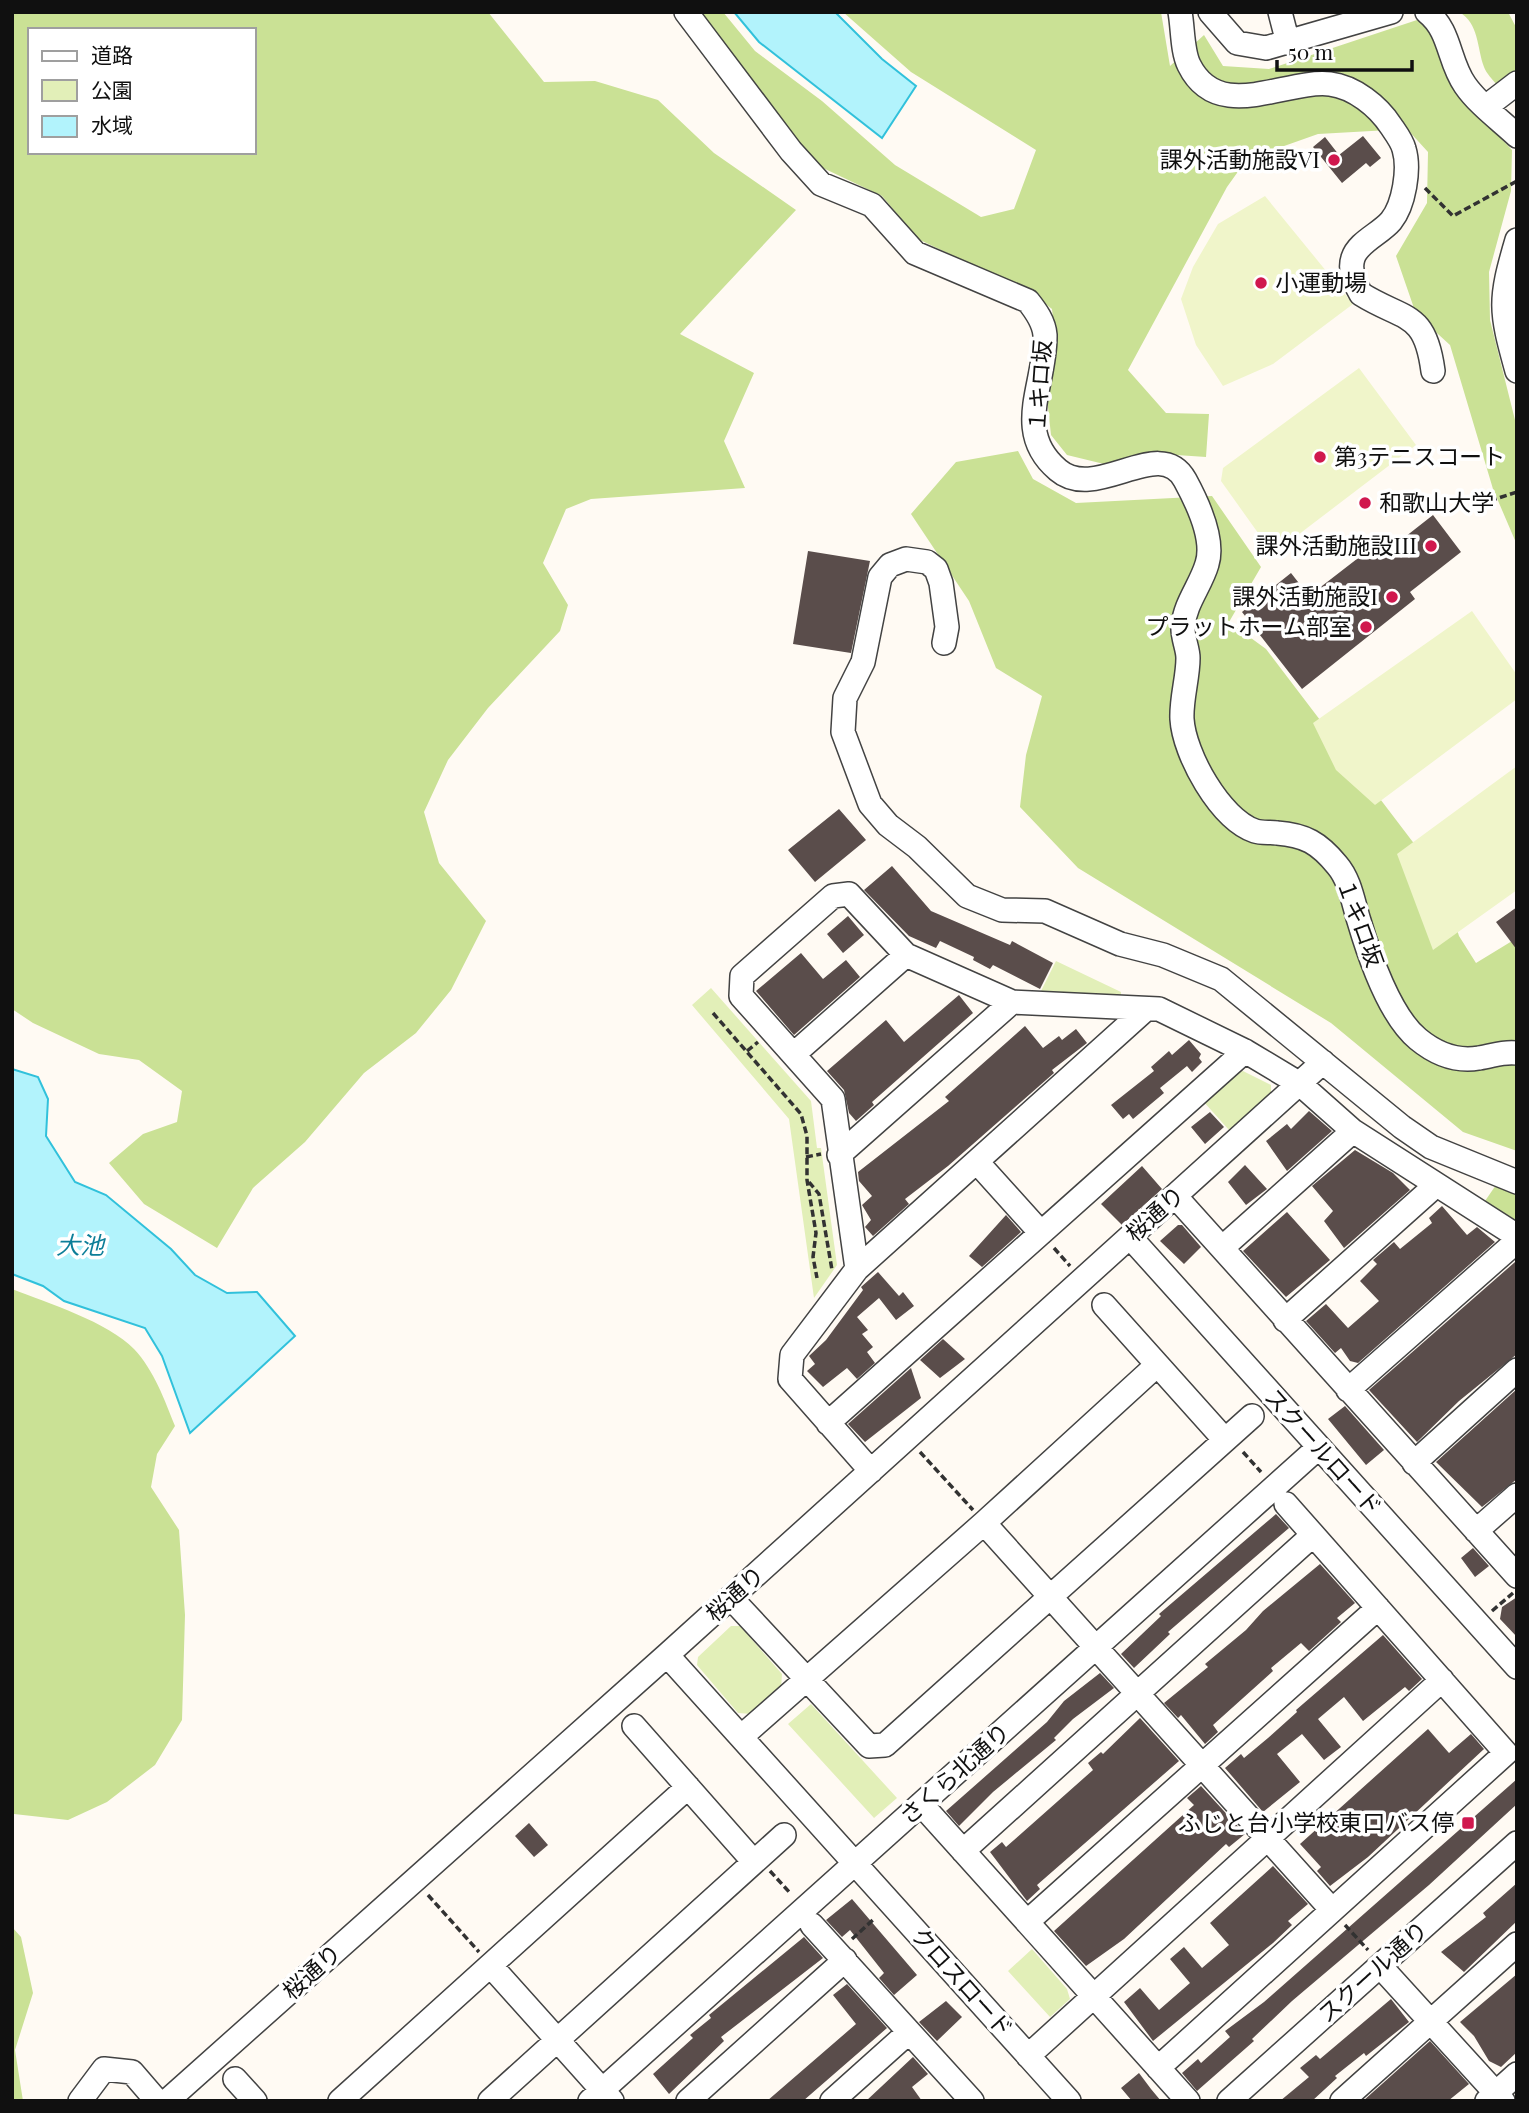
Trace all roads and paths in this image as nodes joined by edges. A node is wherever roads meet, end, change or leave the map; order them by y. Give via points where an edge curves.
1 (686, 12) edge
2 (1180, 12) edge
3 (1210, 12) edge
4 (1280, 12) edge
5 (1391, 12) edge
6 (1438, 16) edge
7 (1288, 43) junction
8 (1517, 83) edge
9 (1487, 106) junction
10 (1517, 136) edge
11 (1405, 169) junction
12 (1517, 181) edge
13 (1517, 240) edge
14 (1433, 371) dead end
15 (1517, 371) edge
16 (1517, 492) edge
17 (1480, 504) dead end
18 (944, 643) dead end
19 (906, 954) junction
20 (1012, 1002) junction
21 (1146, 1009) junction
22 (713, 1013) dead end
23 (762, 1038) dead end
24 (747, 1051) junction
25 (1245, 1051) junction
26 (1517, 1052) edge
27 (794, 1054) junction
28 (1323, 1062) junction
29 (1300, 1084) junction
30 (1353, 1131) junction
31 (833, 1154) junction
32 (806, 1157) junction
33 (977, 1162) junction
34 (807, 1180) junction
35 (1517, 1182) edge
36 (1435, 1186) junction
37 (1175, 1196) junction
38 (1041, 1233) junction
39 (1517, 1236) edge
40 (1130, 1237) junction
41 (1517, 1241) edge
42 (1222, 1248) junction
43 (857, 1269) junction
44 (817, 1278) dead end
45 (1082, 1279) junction
46 (834, 1281) dead end
47 (1104, 1304) dead end
48 (1285, 1320) junction
49 (1157, 1364) junction
50 (1517, 1370) edge
51 (1348, 1390) junction
52 (1252, 1416) dead end
53 (828, 1423) junction
54 (1231, 1443) junction
55 (1319, 1447) junction
56 (920, 1452) dead end
57 (1415, 1463) junction
58 (871, 1471) junction
59 (1265, 1476) dead end
60 (1517, 1495) edge
61 (962, 1498) dead end
62 (1286, 1504) dead end
63 (984, 1523) junction
64 (1476, 1531) junction
65 (1313, 1535) junction
66 (1517, 1576) edge
67 (1517, 1590) edge
68 (1050, 1597) junction
69 (731, 1598) junction
70 (1377, 1608) junction
71 (1478, 1624) junction
72 (1096, 1648) junction
73 (667, 1655) junction
74 (1517, 1667) edge
75 (807, 1680) junction
76 (1442, 1680) junction
77 (1137, 1694) junction
78 (634, 1726) dead end
79 (741, 1737) junction
80 (1202, 1765) junction
81 (688, 1787) junction
82 (921, 1804) junction
83 (784, 1835) dead end
84 (1267, 1838) junction
85 (1517, 1843) edge
86 (963, 1851) junction
87 (757, 1860) junction
88 (855, 1864) junction
89 (427, 1893) dead end
90 (794, 1898) dead end
91 (1332, 1910) junction
92 (875, 1918) dead end
93 (1027, 1922) junction
94 (812, 1925) dead end
95 (468, 1940) dead end
96 (1517, 1944) edge
97 (841, 1957) junction
98 (1375, 1959) junction
99 (491, 1966) junction
100 (1093, 1996) junction
101 (1431, 2022) junction
102 (909, 2032) junction
103 (557, 2040) junction
104 (1028, 2056) junction
105 (1158, 2068) junction
106 (1517, 2074) edge
107 (235, 2079) dead end
108 (602, 2097) edge
109 (1496, 2098) edge
110 (80, 2101) edge
111 (157, 2101) edge
112 (167, 2101) edge
113 (255, 2101) edge
114 (340, 2101) edge
115 (490, 2101) edge
116 (688, 2101) edge
117 (832, 2101) edge
118 (971, 2101) edge
119 (1069, 2101) edge
120 (1188, 2101) edge
121 (1229, 2101) edge
122 (1342, 2101) edge

1 - 26 street, １キロ坂 via 790,151 821,184 872,205 915,253 1028,301 1045,334 1033,424 1037,445 1054,467 1080,479 1160,462 1184,477 1209,549 1208,564 1182,627 1189,656 1182,719 1192,759 1222,806 1241,824 1256,831 1300,835 1317,843 1339,867 1381,982 1415,1037 1437,1052 1459,1059
2 - 11 street via 1187,62 1206,86 1222,94 1243,96 1313,84 1351,91 1391,125 1404,149
3 - 7 street via 1237,43 1266,48
4 - 7 street
5 - 7 street
6 - 9 street via 1456,71
8 - 9 street
9 - 10 street
11 - 12 path via 1453,216
11 - 14 street via 1398,209 1360,247 1352,272 1361,294 1398,310 1417,325 1430,349
13 - 15 street via 1501,299
16 - 17 path
18 - 28 street via 947,627 936,569 927,562 906,559 890,565 880,577 863,662 845,698 843,732 870,804 888,825 967,896 1002,910 1045,911 1120,944 1163,955 1221,979
19 - 20 street
19 - 27 street
19 - 27 street via 849,894 833,896 742,976 741,996
20 - 21 street
20 - 31 street
21 - 25 street via 1159,1009
21 - 33 street
22 - 24 path
23 - 24 path
24 - 32 path via 801,1114
25 - 29 street
25 - 38 street
27 - 31 street via 833,1098
28 - 29 street, 桜通り
28 - 35 street via 1431,1147
29 - 30 street
29 - 37 street, 桜通り
30 - 36 street
30 - 42 street
31 - 32 path
31 - 43 street
32 - 34 path
33 - 38 street
33 - 43 street
34 - 44 path via 816,1233 813,1257
34 - 46 path via 819,1194
36 - 39 street
36 - 48 street
37 - 40 street, 桜通り
37 - 42 street
38 - 45 path
38 - 53 street
40 - 45 street, 桜通り
40 - 55 street, スクールロード
41 - 51 street
42 - 48 street
43 - 53 street via 792,1355 790,1379
45 - 58 street, 桜通り
47 - 49 street
48 - 51 street
49 - 54 street
49 - 63 street
50 - 57 street
51 - 57 street
52 - 54 street
53 - 58 street
54 - 59 path
54 - 68 street
55 - 71 street, スクールロード
55 - 72 street, さくら北通り
56 - 61 path
57 - 64 street
58 - 69 street, 桜通り
60 - 64 street
62 - 65 street
63 - 68 street
63 - 75 street
64 - 66 street
65 - 70 street
65 - 77 street
67 - 71 path
68 - 72 street
68 - 75 street via 885,1745 869,1746
69 - 73 street, 桜通り
69 - 75 street
70 - 76 street
70 - 80 street
71 - 74 street, スクールロード
72 - 77 street
72 - 82 street, さくら北通り
73 - 79 street, クロスロード
73 - 112 street, 桜通り
75 - 79 street
76 - 84 street
76 - 91 street via 1506,1753
77 - 80 street
77 - 86 street
78 - 81 street
79 - 88 street, クロスロード
80 - 84 street
80 - 93 street
81 - 87 street
81 - 99 street
82 - 86 street
82 - 88 street, さくら北通り
83 - 87 street
84 - 91 street
84 - 100 street
85 - 98 street, スクール通り
86 - 93 street
87 - 90 path
87 - 103 street
88 - 104 street, クロスロード
88 - 108 street, さくら北通り
89 - 95 path
91 - 98 path
91 - 105 street
92 - 97 path
93 - 100 street
94 - 97 street
96 - 101 street
97 - 102 street
97 - 116 street
98 - 101 street
98 - 121 street, スクール通り
99 - 103 street
99 - 114 street
100 - 104 street
100 - 105 street
101 - 109 street
101 - 122 street
102 - 117 street
102 - 118 street
103 - 108 street
103 - 115 street
104 - 119 street, クロスロード
105 - 120 street
106 - 109 street
107 - 113 street
110 - 111 street via 104,2069 132,2072

